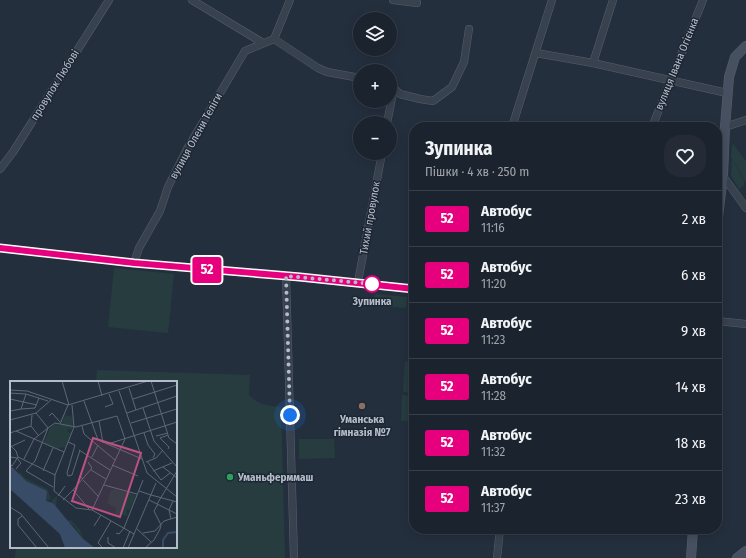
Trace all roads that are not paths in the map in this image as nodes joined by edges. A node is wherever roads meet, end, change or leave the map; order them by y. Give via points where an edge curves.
1 (109, 0) edge
2 (192, 0) edge
3 (290, 0) edge
4 (392, 0) edge
5 (552, 0) edge
6 (613, 0) edge
7 (703, 0) edge
8 (417, 3) dead end
9 (469, 29) dead end
10 (274, 39) junction
11 (263, 43) junction
12 (746, 46) edge
13 (536, 53) junction
14 (593, 63) junction
15 (353, 77) edge
16 (671, 80) junction
17 (397, 91) edge
18 (727, 93) junction
19 (746, 120) edge
20 (514, 122) edge
21 (654, 122) edge
22 (725, 127) junction
23 (381, 160) edge
24 (0, 169) edge
25 (723, 176) junction
26 (722, 184) edge
27 (746, 208) edge
28 (0, 248) edge
29 (134, 263) junction
30 (286, 276) junction
31 (358, 282) junction
32 (409, 288) edge
33 (722, 322) edge
34 (746, 324) edge
35 (500, 534) edge
36 (692, 534) edge
37 (746, 551) edge
38 (294, 558) edge
39 (498, 558) edge
40 (690, 558) edge
41 (736, 558) edge

1 - 24 street, провулок Любові
2 - 11 street
3 - 10 street
4 - 8 street
5 - 13 street
6 - 14 street
7 - 16 street, вулиця Івана Огієнка
9 - 17 street via 464,62 452,88 433,101 400,94
10 - 11 street
10 - 15 street via 318,68
11 - 29 street, вулиця Олени Теліги via 245,51 195,136 168,187 160,211
12 - 18 street via 732,65
13 - 14 street
13 - 20 street
14 - 16 street
16 - 18 street
16 - 21 street, вулиця Івана Огієнка
18 - 22 street
19 - 22 street
22 - 25 street
23 - 31 street, Тихий провулок
25 - 26 street
25 - 27 street
28 - 29 street
29 - 30 street
30 - 31 street
30 - 38 street
31 - 32 street
33 - 34 street
35 - 39 street
36 - 40 street
37 - 41 street

